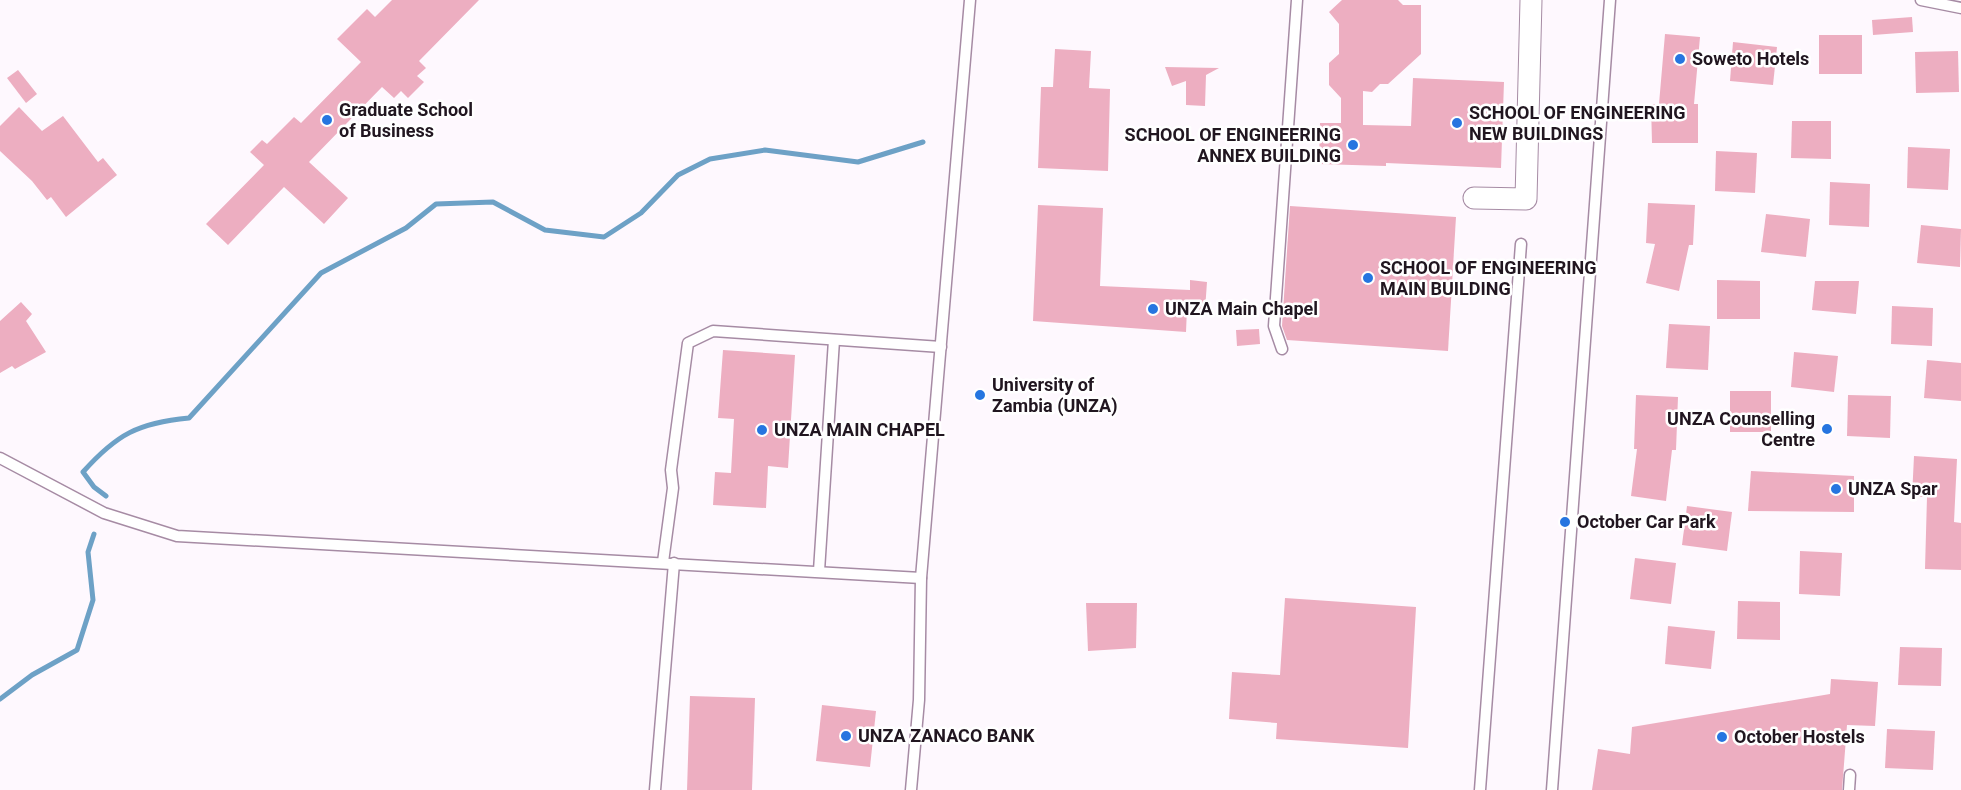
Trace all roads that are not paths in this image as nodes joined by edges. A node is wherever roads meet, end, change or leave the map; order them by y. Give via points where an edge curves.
1 (970, 0) edge
2 (1297, 0) edge
3 (1531, 0) edge
4 (1610, 0) edge
5 (1921, 0) edge
6 (1961, 8) edge
7 (1474, 198) dead end
8 (1521, 244) dead end
9 (834, 340) junction
10 (940, 347) junction
11 (1282, 349) dead end
12 (0, 458) edge
13 (668, 562) junction
14 (819, 571) junction
15 (921, 578) junction
16 (1850, 775) dead end
17 (655, 790) edge
18 (911, 790) edge
19 (1479, 790) edge
20 (1552, 790) edge
21 (1849, 790) edge

1 - 10 lane
2 - 11 lane via 1274,326
3 - 7 street via 1526,200
4 - 20 lane
5 - 6 lane
8 - 19 lane
9 - 10 lane
9 - 13 lane via 713,331 688,343 671,470 674,488
9 - 14 lane
10 - 15 lane
12 - 13 lane via 104,513 177,536
13 - 14 lane
13 - 17 lane
14 - 15 lane
15 - 18 lane via 919,700
16 - 21 lane

